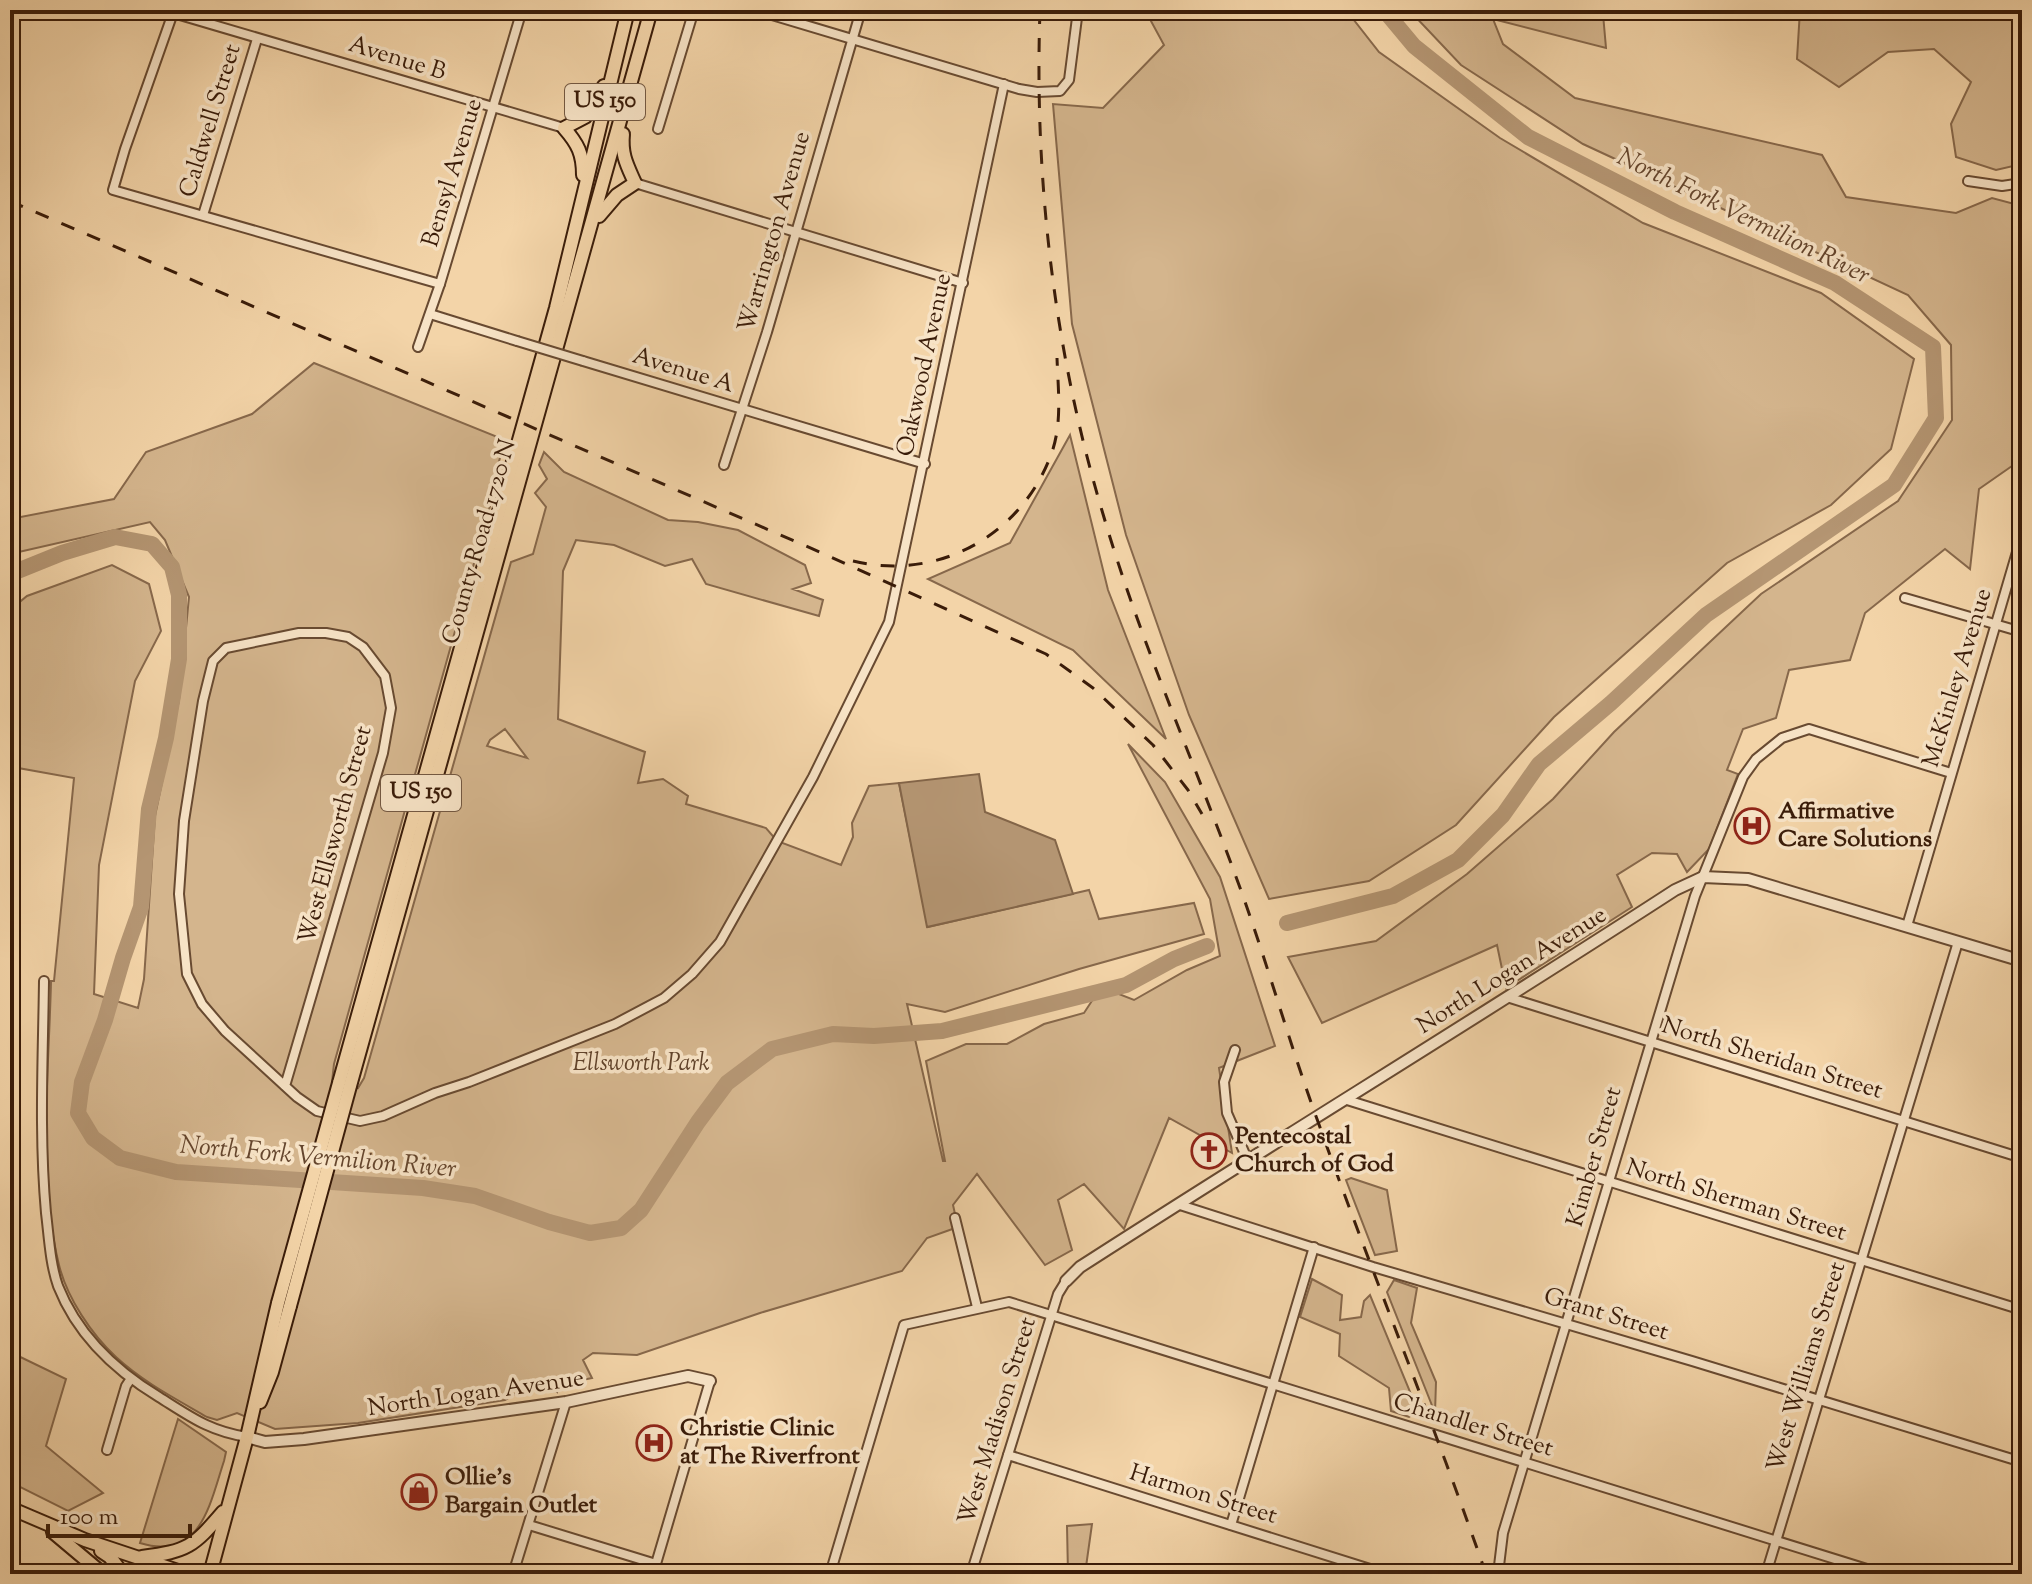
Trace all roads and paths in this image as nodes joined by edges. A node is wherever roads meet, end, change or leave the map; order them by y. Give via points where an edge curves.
1 (522, 10) edge
2 (628, 10) edge
3 (651, 10) edge
4 (694, 10) edge
5 (755, 10) edge
6 (861, 10) edge
7 (1078, 10) edge
8 (174, 11) edge
9 (853, 38) junction
10 (257, 39) junction
11 (612, 71) junction
12 (1004, 84) junction
13 (628, 95) junction
14 (493, 109) junction
15 (564, 128) junction
16 (658, 129) dead end
17 (1968, 181) dead end
18 (635, 183) junction
19 (2022, 183) edge
20 (584, 194) junction
21 (203, 215) junction
22 (590, 229) junction
23 (796, 231) junction
24 (963, 283) junction
25 (440, 284) junction
26 (430, 314) junction
27 (418, 347) dead end
28 (742, 411) junction
29 (925, 464) junction
30 (724, 465) dead end
31 (2022, 535) edge
32 (1905, 598) dead end
33 (1996, 624) junction
34 (2022, 632) edge
35 (1951, 773) junction
36 (813, 777) joint
37 (1703, 877) junction
38 (1907, 926) junction
39 (1958, 942) junction
40 (2022, 961) edge
41 (44, 981) dead end
42 (1510, 998) junction
43 (1650, 1042) junction
44 (1235, 1050) dead end
45 (345, 1085) junction
46 (285, 1086) junction
47 (1347, 1100) junction
48 (1903, 1121) junction
49 (2022, 1158) edge
50 (1248, 1161) junction
51 (1609, 1183) junction
52 (1180, 1205) junction
53 (955, 1218) dead end
54 (1314, 1247) junction
55 (1860, 1261) junction
56 (1066, 1281) joint
57 (977, 1307) junction
58 (2022, 1310) edge
59 (1052, 1315) junction
60 (1567, 1324) junction
61 (130, 1380) junction
62 (710, 1381) joint
63 (1273, 1385) junction
64 (1818, 1401) junction
65 (566, 1402) junction
66 (247, 1437) junction
67 (107, 1450) dead end
68 (1008, 1455) junction
69 (1524, 1462) junction
70 (2022, 1462) edge
71 (10, 1508) edge
72 (225, 1510) junction
73 (529, 1525) junction
74 (1231, 1525) junction
75 (1776, 1541) junction
76 (82, 1546) junction
77 (135, 1558) junction
78 (1345, 1561) junction
79 (655, 1569) edge
80 (103, 1574) edge
81 (123, 1574) edge
82 (187, 1574) edge
83 (210, 1574) edge
84 (513, 1574) edge
85 (830, 1574) edge
86 (971, 1574) edge
87 (1341, 1574) edge
88 (1386, 1574) edge
89 (1498, 1574) edge
90 (1766, 1574) edge
91 (1883, 1574) edge

1 - 14 street, Bensyl Avenue
2 - 11 main road, US 150
3 - 13 main road, County Road 1720 N / US 150
4 - 16 street
5 - 9 street
6 - 9 street, Warrington Avenue
7 - 12 street via 1069,80 1060,91
8 - 10 street, Avenue B
8 - 21 street via 113,190
9 - 12 street
9 - 23 street, Warrington Avenue
10 - 14 street, Avenue B
10 - 21 street, Caldwell Street
11 - 15 main road via 585,117
11 - 20 main road, US 150
12 - 24 street, Oakwood Avenue
13 - 18 main road via 622,152
13 - 22 main road, County Road 1720 N / US 150
14 - 15 street, Avenue B
14 - 25 street, Bensyl Avenue
15 - 20 main road via 583,156
17 - 19 street
18 - 22 main road via 605,207
18 - 23 street
20 - 45 main road, County Road 1720 N / US 150
21 - 25 street
22 - 45 main road, County Road 1720 N / US 150
23 - 24 street
23 - 28 street, Warrington Avenue
24 - 29 street, Oakwood Avenue
25 - 26 street, Bensyl Avenue
26 - 27 street, Bensyl Avenue
26 - 28 street, Avenue A, bridge
28 - 29 street, Avenue A
28 - 30 street, Warrington Avenue
29 - 36 street, Oakwood Avenue via 889,622
31 - 33 street, McKinley Avenue
32 - 33 street
33 - 34 street
33 - 35 street, McKinley Avenue
35 - 37 street, Kimber Street via 1809,729 1782,738 1743,777
35 - 38 street, McKinley Avenue
36 - 46 street, West Ellsworth Street via 720,942 664,998 615,1024 383,1116 360,1121 317,1111
37 - 38 street, North Logan Avenue via 1748,879
37 - 42 street, North Logan Avenue
37 - 43 street, Kimber Street
38 - 39 street, North Logan Avenue
39 - 40 street, North Logan Avenue
39 - 48 street, West Williams Street
41 - 61 street via 44,1190 50,1248 58,1285 80,1325
42 - 43 street, North Sheridan Street
42 - 47 street, North Logan Avenue
43 - 48 street, North Sheridan Street
43 - 51 street, Kimber Street
44 - 50 street via 1224,1082 1227,1113
45 - 66 main road, US 150, bridge
46 - 46 street, West Ellsworth Street via 383,753 391,708 385,676 363,647 348,637 326,633 299,633 226,648 213,661 184,821 179,894 187,974 202,1004 225,1031
47 - 50 street, North Logan Avenue
47 - 51 street, North Sherman Street
48 - 49 street, North Sheridan Street
48 - 55 street, West Williams Street
50 - 52 street, North Logan Avenue
51 - 55 street, North Sherman Street
51 - 60 street, Kimber Street
52 - 54 street, Grant Street
52 - 56 street, North Logan Avenue
53 - 57 street
54 - 60 street, Grant Street
54 - 63 street
55 - 58 street, North Sherman Street
55 - 64 street, West Williams Street
56 - 59 street, West Madison Street
57 - 59 street via 1009,1302
57 - 85 street via 904,1325
59 - 63 street, Chandler Street
59 - 68 street, West Madison Street
60 - 64 street, Grant Street
60 - 69 street, Kimber Street
61 - 66 street via 215,1431
61 - 67 street
62 - 65 street, North Logan Avenue via 688,1376
62 - 79 street
63 - 69 street, Chandler Street
63 - 74 street
64 - 70 street, Grant Street
64 - 75 street, West Williams Street
65 - 66 street, North Logan Avenue via 304,1439 265,1442
65 - 73 street
66 - 72 main road, US 150
68 - 74 street, Harmon Street
68 - 86 street, West Madison Street
69 - 75 street, Chandler Street
69 - 89 street, Kimber Street via 1503,1533
71 - 76 main road
72 - 77 main road via 188,1548
72 - 83 main road, US 150
73 - 79 street
73 - 84 street
74 - 78 street, Harmon Street
75 - 90 street, West Williams Street
75 - 91 street, Chandler Street
76 - 77 main road
76 - 80 main road
76 - 81 main road via 110,1557
77 - 82 main road
78 - 87 street
78 - 88 street, Harmon Street

